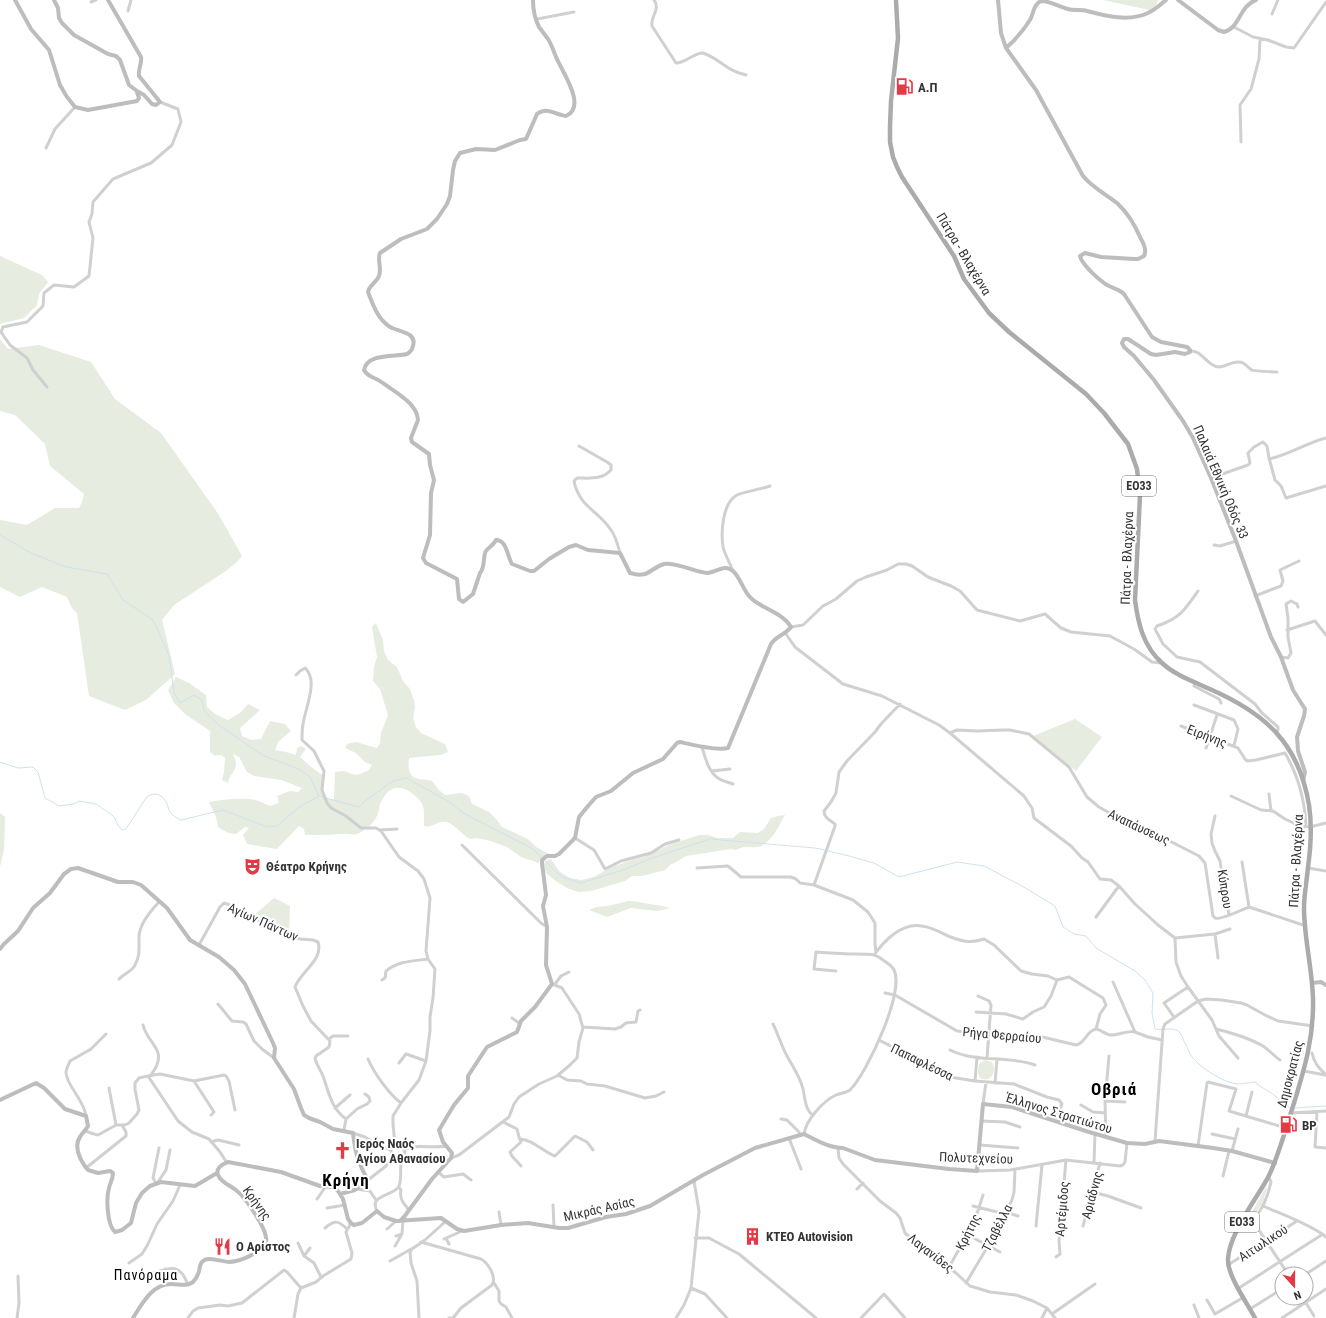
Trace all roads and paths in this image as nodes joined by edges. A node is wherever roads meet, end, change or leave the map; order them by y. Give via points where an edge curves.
1 (15, 0) edge
2 (54, 0) edge
3 (96, 0) edge
4 (108, 0) edge
5 (131, 0) edge
6 (533, 0) edge
7 (654, 0) edge
8 (896, 0) edge
9 (998, 0) edge
10 (1166, 0) edge
11 (1178, 0) edge
12 (1256, 0) edge
13 (1278, 0) edge
14 (91, 2) dead end
15 (1326, 2) edge
16 (128, 11) dead end
17 (574, 12) dead end
18 (1272, 14) dead end
19 (537, 19) junction
20 (1234, 27) junction
21 (1260, 39) junction
22 (1006, 48) junction
23 (746, 75) dead end
24 (137, 91) junction
25 (160, 102) junction
26 (75, 107) junction
27 (1241, 142) dead end
28 (46, 148) dead end
29 (1190, 351) junction
30 (1277, 372) dead end
31 (47, 387) dead end
32 (1326, 438) edge
33 (579, 446) dead end
34 (1269, 459) junction
35 (1211, 478) junction
36 (770, 486) dead end
37 (1326, 486) edge
38 (1236, 541) junction
39 (1214, 545) dead end
40 (620, 553) junction
41 (1299, 562) dead end
42 (733, 571) junction
43 (1198, 591) dead end
44 (1255, 596) junction
45 (1298, 607) dead end
46 (791, 627) junction
47 (1287, 630) junction
48 (786, 634) junction
49 (1326, 635) edge
50 (1281, 657) junction
51 (1161, 663) junction
52 (296, 675) dead end
53 (1196, 682) junction
54 (1221, 703) dead end
55 (900, 704) junction
56 (1194, 705) dead end
57 (1217, 715) junction
58 (1181, 726) dead end
59 (950, 733) junction
60 (1276, 733) junction
61 (1209, 737) junction
62 (701, 746) junction
63 (1234, 746) junction
64 (1206, 748) dead end
65 (730, 769) dead end
66 (712, 771) junction
67 (1303, 781) junction
68 (733, 784) dead end
69 (1269, 794) dead end
70 (1231, 796) dead end
71 (1271, 811) junction
72 (1215, 816) dead end
73 (1326, 823) edge
74 (1308, 827) junction
75 (397, 829) dead end
76 (380, 830) junction
77 (575, 838) junction
78 (679, 840) dead end
79 (462, 845) dead end
80 (1242, 862) dead end
81 (698, 868) dead end
82 (1308, 868) junction
83 (1326, 871) edge
84 (814, 885) junction
85 (1120, 886) junction
86 (159, 902) junction
87 (1249, 907) junction
88 (1229, 915) junction
89 (1096, 917) dead end
90 (1306, 926) junction
91 (547, 927) junction
92 (1230, 929) dead end
93 (1215, 934) junction
94 (1175, 938) junction
95 (199, 945) junction
96 (0, 949) edge
97 (876, 952) junction
98 (874, 955) junction
99 (1218, 958) dead end
100 (428, 959) junction
101 (836, 971) dead end
102 (568, 972) dead end
103 (119, 979) dead end
104 (382, 980) dead end
105 (1056, 980) junction
106 (1113, 982) dead end
107 (1312, 982) junction
108 (553, 984) junction
109 (1326, 985) edge
110 (1188, 987) junction
111 (885, 993) dead end
112 (895, 995) junction
113 (978, 996) dead end
114 (1198, 1001) junction
115 (218, 1004) dead end
116 (640, 1010) dead end
117 (976, 1012) dead end
118 (990, 1013) junction
119 (1174, 1017) junction
120 (512, 1018) dead end
121 (519, 1023) junction
122 (772, 1024) dead end
123 (144, 1025) dead end
124 (1313, 1026) junction
125 (582, 1027) junction
126 (1096, 1029) junction
127 (1216, 1029) junction
128 (1135, 1032) junction
129 (106, 1034) dead end
130 (989, 1034) junction
131 (348, 1036) dead end
132 (329, 1039) junction
133 (879, 1040) junction
134 (1162, 1040) junction
135 (950, 1050) dead end
136 (1312, 1053) dead end
137 (1109, 1056) dead end
138 (977, 1057) junction
139 (274, 1058) junction
140 (987, 1058) junction
141 (1238, 1058) dead end
142 (368, 1059) dead end
143 (997, 1059) junction
144 (1280, 1060) dead end
145 (426, 1061) junction
146 (399, 1063) dead end
147 (1034, 1065) dead end
148 (1304, 1071) junction
149 (558, 1075) junction
150 (149, 1076) junction
151 (1326, 1076) edge
152 (194, 1081) junction
153 (975, 1081) junction
154 (986, 1082) junction
155 (995, 1082) junction
156 (109, 1088) dead end
157 (664, 1092) dead end
158 (1252, 1092) dead end
159 (365, 1094) dead end
160 (350, 1095) dead end
161 (0, 1100) edge
162 (1105, 1101) junction
163 (1125, 1102) dead end
164 (401, 1103) junction
165 (984, 1104) junction
166 (1081, 1105) dead end
167 (335, 1108) junction
168 (235, 1110) dead end
169 (1292, 1110) junction
170 (1326, 1111) edge
171 (1317, 1112) junction
172 (1105, 1113) junction
173 (211, 1115) dead end
174 (813, 1115) junction
175 (86, 1116) junction
176 (1246, 1116) junction
177 (346, 1120) junction
178 (781, 1120) dead end
179 (1054, 1120) junction
180 (982, 1121) junction
181 (503, 1122) junction
182 (116, 1125) junction
183 (122, 1125) junction
184 (1020, 1126) dead end
185 (1286, 1128) junction
186 (1238, 1129) dead end
187 (344, 1130) junction
188 (85, 1131) junction
189 (354, 1133) junction
190 (802, 1134) junction
191 (1095, 1134) junction
192 (1212, 1134) dead end
193 (1106, 1137) junction
194 (789, 1138) junction
195 (520, 1139) junction
196 (1235, 1139) junction
197 (1155, 1141) junction
198 (211, 1142) junction
199 (1128, 1144) junction
200 (239, 1145) dead end
201 (395, 1145) junction
202 (980, 1145) junction
203 (446, 1146) junction
204 (1198, 1146) junction
205 (159, 1148) dead end
206 (838, 1148) junction
207 (1018, 1148) dead end
208 (1326, 1148) edge
209 (170, 1150) dead end
210 (391, 1150) junction
211 (404, 1150) junction
212 (593, 1150) dead end
213 (1230, 1151) junction
214 (393, 1156) junction
215 (401, 1157) junction
216 (451, 1158) junction
217 (1066, 1160) junction
218 (1275, 1162) junction
219 (228, 1163) junction
220 (1094, 1163) junction
221 (1100, 1164) junction
222 (1042, 1165) junction
223 (521, 1166) dead end
224 (86, 1168) junction
225 (801, 1169) dead end
226 (1015, 1170) junction
227 (977, 1171) junction
228 (438, 1172) junction
229 (218, 1173) junction
230 (1223, 1176) dead end
231 (1269, 1176) junction
232 (368, 1180) junction
233 (471, 1180) dead end
234 (694, 1181) junction
235 (157, 1183) junction
236 (863, 1183) junction
237 (180, 1185) junction
238 (326, 1186) junction
239 (399, 1187) junction
240 (356, 1189) junction
241 (857, 1189) dead end
242 (1092, 1192) junction
243 (340, 1194) junction
244 (983, 1195) dead end
245 (317, 1199) dead end
246 (376, 1200) junction
247 (553, 1204) dead end
248 (345, 1205) junction
249 (973, 1206) dead end
250 (1264, 1206) junction
251 (980, 1207) junction
252 (327, 1208) dead end
253 (1141, 1208) dead end
254 (409, 1210) junction
255 (377, 1211) junction
256 (499, 1212) dead end
257 (1006, 1213) junction
258 (1246, 1215) junction
259 (1018, 1216) dead end
260 (400, 1221) junction
261 (446, 1221) junction
262 (1253, 1221) junction
263 (1297, 1221) junction
264 (351, 1223) junction
265 (501, 1225) junction
266 (1036, 1226) dead end
267 (1083, 1226) dead end
268 (554, 1227) junction
269 (326, 1228) dead end
270 (1246, 1228) dead end
271 (347, 1229) junction
272 (387, 1229) dead end
273 (462, 1231) junction
274 (402, 1234) junction
275 (968, 1235) junction
276 (396, 1236) dead end
277 (1324, 1236) edge
278 (695, 1238) junction
279 (1266, 1241) junction
280 (421, 1242) junction
281 (298, 1243) dead end
282 (449, 1244) dead end
283 (394, 1246) dead end
284 (988, 1246) junction
285 (414, 1247) junction
286 (310, 1248) dead end
287 (1000, 1252) dead end
288 (304, 1256) junction
289 (1056, 1257) dead end
290 (390, 1261) dead end
291 (1326, 1261) edge
292 (1280, 1262) junction
293 (129, 1263) dead end
294 (1228, 1265) junction
295 (1283, 1266) edge
296 (949, 1267) junction
297 (164, 1269) junction
298 (1314, 1269) edge
299 (153, 1273) dead end
300 (18, 1276) dead end
301 (155, 1277) dead end
302 (321, 1277) junction
303 (494, 1283) junction
304 (966, 1283) junction
305 (1095, 1284) dead end
306 (188, 1285) junction
307 (301, 1288) junction
308 (691, 1288) junction
309 (1239, 1288) junction
310 (1326, 1289) edge
311 (1274, 1294) edge
312 (1244, 1297) junction
313 (1314, 1297) edge
314 (1206, 1300) dead end
315 (1194, 1305) dead end
316 (1300, 1306) edge
317 (1308, 1306) edge
318 (1047, 1308) junction
319 (1250, 1309) junction
320 (1052, 1314) junction
321 (1314, 1316) dead end
322 (17, 1318) edge
323 (133, 1318) edge
324 (188, 1318) edge
325 (294, 1318) edge
326 (419, 1318) edge
327 (450, 1318) edge
328 (453, 1318) edge
329 (512, 1318) edge
330 (676, 1318) edge
331 (726, 1318) edge
332 (816, 1318) edge
333 (861, 1318) edge
334 (905, 1318) edge
335 (1042, 1318) edge
336 (1055, 1318) edge
337 (1199, 1318) edge
338 (1255, 1318) edge
339 (1282, 1318) edge

1 - 26 street via 31,29 49,50 60,86
2 - 24 street via 62,23 74,35 116,56 120,60 129,85
3 - 14 street
4 - 25 street via 141,57 139,76
5 - 16 street
6 - 19 street
7 - 23 street via 657,9 651,20 652,26 676,63 703,53 730,70
8 - 51 main road, Πάτρα - Βλαχέρνα / ΕΟ33 via 898,52 890,127 893,157 902,178 954,256 964,280 989,313 1086,394 1104,412 1128,444 1137,469 1140,495 1135,600 1137,616 1148,646
9 - 22 street via 1001,33
10 - 22 street via 1150,12 1131,17 1068,9 1041,1 1035,6 1019,35
11 - 20 street via 1222,32
12 - 20 street via 1248,4
13 - 18 street
15 - 21 street via 1294,48
17 - 19 street
19 - 40 street via 570,86 575,100 574,108 566,116 550,110 540,112 526,139 495,150 476,149 460,153 455,161 450,196 437,219 427,228 401,238 380,253 380,274 369,287 368,292 382,321 392,328 410,334 414,343 411,352 379,357 367,364 364,370 367,375 407,400 417,414 418,420 410,438 429,454 434,480 431,493 430,535 423,558 426,563 457,579 461,602 473,594 482,571 486,550 496,540 504,544 512,564 533,572 558,553 576,545 588,550
20 - 21 street
21 - 27 street via 1259,59 1251,89 1240,105
22 - 29 street via 1036,90 1083,176 1129,216 1146,249 1144,256 1138,259 1101,257 1085,253 1080,256 1082,261 1102,282 1124,294 1152,337 1161,342 1187,347
24 - 25 street via 152,104
24 - 26 street via 137,101 88,110
25 - 31 street via 178,109 181,122 172,145 151,163 113,179 93,202 89,222 93,238 89,276 74,287 54,285 44,293 43,306 27,322 3,327 1,332 10,345 27,358
26 - 28 street via 55,129
29 - 30 street via 1197,352 1217,367 1240,362 1253,370
29 - 35 street, Παλαιά Εθνική Οδός 33 via 1188,354 1175,352 1156,355 1146,352 1128,338 1122,343 1154,380 1183,421
32 - 34 street
33 - 40 street via 611,465 608,474 593,479 577,478 574,481 585,504 611,530
34 - 35 street via 1267,446 1263,442 1248,453 1248,465
34 - 37 street via 1286,498
35 - 38 street, Παλαιά Εθνική Οδός 33
36 - 42 street via 737,495 725,510 724,548
38 - 39 street via 1220,546
38 - 44 street, Παλαιά Εθνική Οδός 33
40 - 42 street via 630,573 637,575 644,575 665,564 708,573 723,568
41 - 44 street via 1280,570 1283,581 1281,586
42 - 46 street via 751,598
43 - 60 street via 1185,611 1170,622 1157,626 1155,629 1160,639 1177,657 1200,662 1255,704 1278,727
44 - 50 street, Παλαιά Εθνική Οδός 33
45 - 47 street via 1291,600 1286,604
46 - 48 street
46 - 51 street via 798,627 807,622 823,606 836,599 857,581 898,564 906,564 960,591 977,610 1020,621 1045,614 1061,628 1071,632 1110,636 1152,662
47 - 49 street via 1315,621
47 - 50 street via 1291,655 1288,658
48 - 55 street via 795,647 843,684 869,691
48 - 62 street via 771,644 729,747 724,749
50 - 67 street, Παλαιά Εθνική Οδός 33 via 1293,690 1305,709 1297,737 1298,751 1305,772
51 - 53 main road, Πάτρα - Βλαχέρνα / ΕΟ33
52 - 76 street via 305,668 311,683 302,740 314,751 322,768 322,790 327,803 361,828
53 - 54 street via 1194,686 1219,699
53 - 60 main road, Πάτρα - Βλαχέρνα / ΕΟ33 via 1248,708
55 - 59 street
55 - 84 street via 839,772 836,793 824,811 835,826
56 - 57 street
57 - 61 street
57 - 63 street via 1234,720 1237,724
58 - 61 street, Ειρήνης
59 - 85 street via 1024,796 1032,808 1034,818 1071,846 1088,862 1098,877
59 - 88 street, Αναπάυσεως via 957,730 1010,730 1029,734 1069,767 1088,797 1099,807 1199,856 1206,863 1213,916 1217,918
60 - 67 main road, Πάτρα - Βλαχέρνα / ΕΟ33 via 1291,754
61 - 63 street, Ειρήνης
61 - 64 street
62 - 66 street
62 - 77 street via 677,743 663,759 633,773 611,791 596,797 579,817
63 - 74 street via 1247,761 1285,754 1302,791
65 - 66 street
66 - 68 street via 717,778
67 - 74 main road, Πάτρα - Βλαχέρνα / ΕΟ33 via 1309,807
69 - 71 street
70 - 71 street via 1261,810
71 - 74 street via 1293,823
72 - 88 street, Κύπρου via 1212,843 1220,861
73 - 74 street
74 - 82 main road, Πάτρα - Βλαχέρνα / ΕΟ33
75 - 76 street
76 - 100 street via 399,857 421,874 426,886 430,898 426,951
77 - 78 street via 594,850 605,869
77 - 91 street via 559,854 544,858 542,864 546,895 543,906
79 - 91 street
80 - 87 street
81 - 84 street via 728,866 741,877 791,877 800,883
82 - 83 street
82 - 90 main road, Πάτρα - Βλαχέρνα / ΕΟ33 via 1304,907
84 - 97 street via 856,901 868,912 875,923
85 - 89 street
85 - 94 street via 1135,904
86 - 95 street via 167,908 187,936
86 - 96 street via 141,885 118,882 78,868 71,869 33,908 18,931
86 - 103 street via 143,924 139,940 140,951 135,966
87 - 88 street, Αναπάυσεως
87 - 90 street
90 - 107 main road, Πάτρα - Βλαχέρνα / ΕΟ33
91 - 108 street via 546,966
92 - 93 street
93 - 94 street
93 - 99 street
94 - 110 street via 1176,962
95 - 132 street, Αγίων Πάντων via 224,903 294,937 316,940 320,947 317,955 295,987 311,1021
95 - 139 street via 220,957 242,980 273,1043
97 - 98 street
97 - 105 street via 898,932 912,926 922,926 964,942 984,939 1020,971
98 - 101 street via 816,952 814,969
98 - 112 street via 894,969
100 - 104 street via 397,964 386,971
100 - 145 street via 435,969
102 - 108 street
105 - 118 street via 1044,1007 1024,1019
105 - 126 street via 1069,977 1103,998 1106,1006 1100,1014
106 - 128 street
107 - 109 street
107 - 124 main road, Δημοκρατίας / ΕΟ33
108 - 121 street
108 - 125 street via 562,988 567,995
110 - 114 street
110 - 119 street via 1164,1003
111 - 112 street, Ρήγα Φερραίου
112 - 130 street, Ρήγα Φερραίου via 957,1031
112 - 133 street
113 - 118 street via 989,1002
114 - 119 street
114 - 124 street via 1217,999 1241,1003 1278,1021
114 - 127 street
115 - 139 street via 232,1021 246,1024 254,1041
116 - 125 street via 636,1022 626,1023 619,1028
117 - 118 street
118 - 130 street
119 - 134 street via 1162,1029
120 - 121 street
121 - 203 street via 517,1032 487,1047 470,1073 468,1088 439,1130
122 - 174 street via 798,1074 808,1108
123 - 150 street via 159,1054 157,1067
124 - 148 main road, Δημοκρατίας / ΕΟ33
125 - 149 street via 577,1058
126 - 128 street via 1110,1035
126 - 130 street, Ρήγα Φερραίου via 1089,1032 1082,1042 1076,1045 1038,1036
127 - 141 street
127 - 144 street via 1256,1043
128 - 134 street
129 - 175 street via 91,1049 70,1061 67,1068 69,1082 83,1105
130 - 140 street
131 - 132 street via 334,1036
132 - 167 street via 329,1047 315,1058
133 - 153 street, Παπαφλέσσα via 946,1076
133 - 174 street via 852,1087 829,1099
134 - 197 street
135 - 138 street via 960,1055
136 - 151 street via 1318,1068
137 - 162 street
138 - 140 street
138 - 153 street
139 - 187 street via 294,1089 300,1108 306,1116 333,1129
140 - 143 street
142 - 164 street via 387,1089
143 - 147 street via 1021,1060
143 - 155 street
145 - 146 street via 406,1054
145 - 164 street via 419,1080
148 - 151 street
148 - 169 main road, Δημοκρατίας / ΕΟ33
149 - 157 street via 568,1080 581,1080 646,1098
149 - 181 street via 519,1097 510,1116
150 - 152 street via 160,1074
150 - 183 street via 140,1078 135,1083 139,1105 137,1114 128,1124
150 - 198 street via 178,1121
152 - 168 street via 226,1076
152 - 173 street via 214,1112
153 - 154 street, Παπαφλέσσα
154 - 155 street, Παπαφλέσσα
154 - 165 street
155 - 179 street, Παπαφλέσσα via 1014,1084 1058,1100 1062,1104
156 - 182 street
158 - 176 street
159 - 177 street via 370,1101
160 - 167 street
161 - 175 street via 36,1083 65,1109
162 - 163 street
162 - 172 street
164 - 201 street via 393,1119
165 - 179 street, Έλληνος Στρατιώτου via 1009,1106
165 - 180 street
166 - 172 street via 1094,1112
167 - 177 street
169 - 171 street
169 - 185 main road, Δημοκρατίας / ΕΟ33
170 - 171 street
171 - 208 street via 1314,1147
172 - 193 street
174 - 190 street
175 - 188 street via 88,1124
176 - 185 street
176 - 204 street via 1229,1111 1236,1089 1207,1083
177 - 187 street
178 - 190 street via 787,1120
179 - 191 street, Έλληνος Στρατιώτου
180 - 184 street via 1005,1122
180 - 202 street
181 - 195 street via 517,1129
181 - 216 street via 459,1155
182 - 183 street
182 - 188 street via 98,1134
183 - 224 street via 126,1136
185 - 218 main road, Δημοκρατίας / ΕΟ33
186 - 196 street
187 - 189 street
188 - 224 street via 77,1144
189 - 210 street
189 - 232 street via 356,1156
190 - 194 street
190 - 206 street, Πολυτεχνείου
191 - 193 street, Έλληνος Στρατιώτου
191 - 220 street
192 - 196 street
193 - 199 street, Έλληνος Στρατιώτου
194 - 225 street
194 - 234 street via 755,1148
195 - 212 street via 532,1142 555,1156 575,1136 586,1142
195 - 223 street via 521,1142 510,1152
196 - 213 street
197 - 199 street
197 - 204 street
198 - 200 street via 218,1140
198 - 219 street
199 - 221 street, Πολυτεχνείου via 1124,1165
201 - 210 street
201 - 211 street via 401,1145
202 - 207 street
202 - 227 street
203 - 211 street via 413,1146
203 - 216 street via 452,1153
204 - 213 street
205 - 235 street via 153,1178
206 - 227 street, Πολυτεχνείου via 875,1160
206 - 236 street, Λαγανίδες via 841,1161
209 - 235 street via 166,1170
210 - 214 street
211 - 215 street
213 - 218 street
213 - 230 street
214 - 215 street
214 - 232 street via 386,1166
215 - 239 street
216 - 228 street
217 - 220 street, Πολυτεχνείου
217 - 222 street, Πολυτεχνείου
217 - 289 street, Αρτέμιδος via 1060,1254
218 - 231 main road, Δημοκρατίας / ΕΟ33
219 - 229 street via 219,1168
219 - 238 street via 281,1172
220 - 221 street, Πολυτεχνείου
221 - 242 street, Αριάδνης
222 - 226 street, Πολυτεχνείου
222 - 266 street
224 - 235 street via 94,1173 113,1173 108,1191 108,1206 112,1228 116,1232 132,1223 139,1198 147,1188
226 - 227 street, Πολυτεχνείου
226 - 257 street, Τζαβέλλα via 1013,1194
228 - 233 street via 446,1177 463,1174
228 - 254 street
229 - 237 street via 196,1185
229 - 306 street, Κρήνης via 221,1180 245,1199 263,1228 266,1242 260,1249 240,1260 202,1261 196,1278
231 - 250 street via 1271,1182
231 - 258 main road, Δημοκρατίας / ΕΟ33
232 - 240 street
234 - 268 street, Μικράς Ασίας via 650,1206 626,1214 568,1228
234 - 278 street via 699,1211
235 - 237 street
236 - 241 street
236 - 296 street, Λαγανίδες via 896,1213 905,1233 930,1255
237 - 293 street via 142,1254
238 - 243 street via 334,1188
238 - 245 street
239 - 246 street
239 - 254 street via 402,1202
240 - 243 street
240 - 246 street via 370,1191
242 - 253 street
242 - 267 street, Αριάδνης
243 - 248 street
244 - 251 street, Κρήτης
246 - 255 street
247 - 268 street
248 - 252 street
248 - 264 street
249 - 251 street
250 - 262 street
250 - 263 street
251 - 257 street
251 - 275 street, Κρήτης
254 - 260 street
255 - 260 street via 384,1217
255 - 264 street via 360,1224
256 - 265 street
257 - 259 street
257 - 284 street, Τζαβέλλα
258 - 262 street
258 - 294 main road, Δημοκρατίας / ΕΟ33 via 1231,1244
260 - 261 street via 439,1217
260 - 272 street
260 - 274 street
261 - 273 street
261 - 280 street
262 - 270 street
262 - 279 street
263 - 277 street
263 - 279 street, Αιτωλικού
264 - 271 street
265 - 268 street, Μικράς Ασίας via 528,1223
265 - 273 street, Μικράς Ασίας
269 - 271 street via 335,1222
271 - 302 street via 351,1258
273 - 282 street via 445,1238
274 - 276 street
274 - 283 street
275 - 284 street
275 - 296 street, Κρήτης
277 - 292 street
278 - 308 street
278 - 332 street via 709,1238 739,1254
279 - 292 street
279 - 294 street, Αιτωλικού
280 - 285 street
280 - 303 street via 482,1259 488,1265
281 - 288 street
284 - 287 street
284 - 304 street, Τζαβέλλα
285 - 290 street
285 - 326 street via 410,1255 417,1281
286 - 288 street
288 - 302 street via 314,1263
291 - 298 street
292 - 295 street
292 - 309 street
294 - 309 main road
296 - 304 street, Λαγανίδες
297 - 299 street
297 - 301 street via 164,1275
297 - 306 street via 179,1270
300 - 322 street
302 - 307 street
303 - 328 street via 461,1308
303 - 329 street via 499,1291 501,1304 506,1307
304 - 318 street, Λαγανίδες via 990,1292 1021,1297
305 - 320 street
306 - 323 street via 167,1284 157,1288 146,1298
307 - 324 street via 284,1270 242,1302 228,1306 220,1304 198,1308
307 - 325 street
308 - 330 street
308 - 331 street via 705,1294
309 - 312 main road
310 - 313 street
311 - 319 street
312 - 314 street via 1215,1314
312 - 319 main road
315 - 337 street
316 - 339 street
317 - 321 street
318 - 320 street, Λαγανίδες
318 - 335 street
319 - 338 main road
320 - 336 street, Λαγανίδες
327 - 328 street
333 - 334 street via 884,1294

